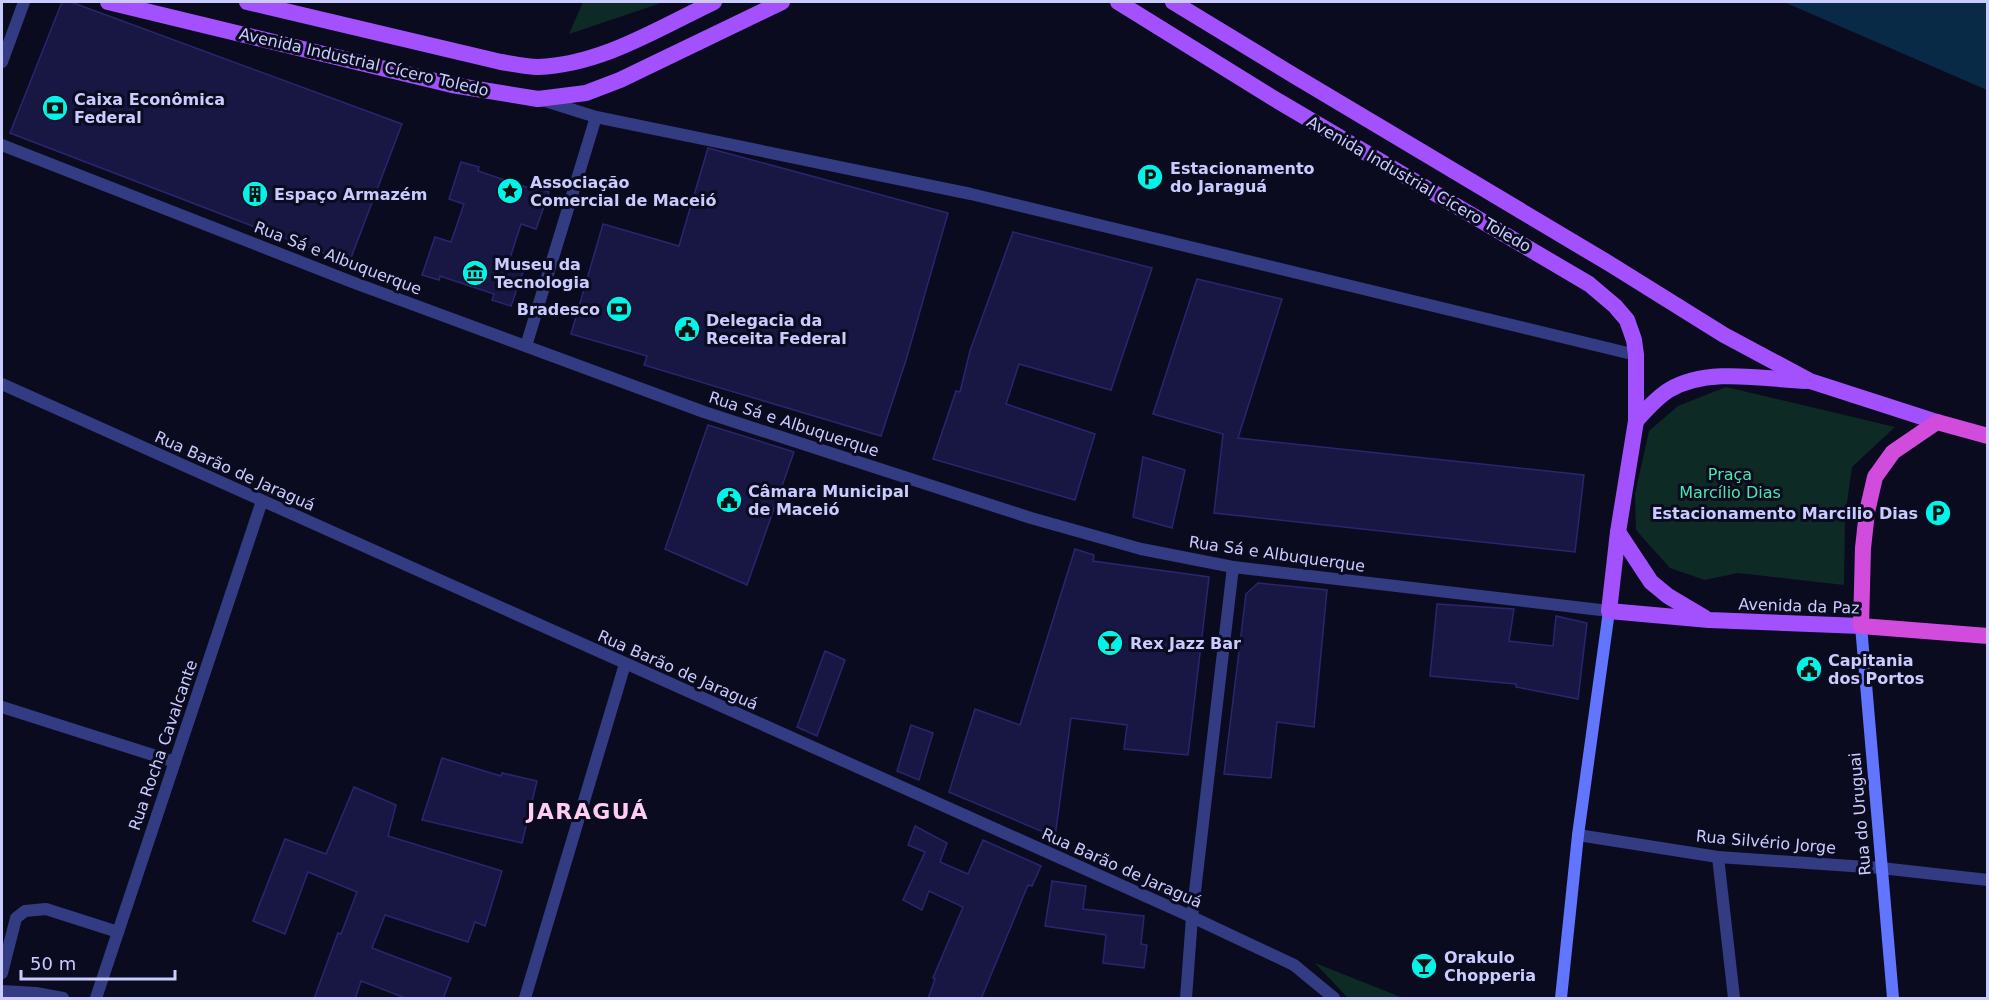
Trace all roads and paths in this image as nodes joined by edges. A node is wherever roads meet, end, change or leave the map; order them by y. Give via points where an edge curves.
1 (24, 2) edge
2 (108, 2) edge
3 (247, 2) edge
4 (714, 2) edge
5 (782, 2) edge
6 (1118, 2) edge
7 (1173, 2) edge
8 (2, 62) edge
9 (538, 99) junction
10 (596, 117) junction
11 (2, 145) edge
12 (526, 346) junction
13 (1636, 355) junction
14 (1810, 381) junction
15 (2, 384) edge
16 (1636, 421) junction
17 (1937, 422) junction
18 (1988, 436) edge
19 (262, 501) junction
20 (1618, 532) junction
21 (1233, 567) junction
22 (1609, 611) junction
23 (1708, 620) junction
24 (1861, 626) junction
25 (1988, 636) edge
26 (625, 664) junction
27 (2, 707) edge
28 (175, 762) junction
29 (1578, 835) junction
30 (1718, 857) junction
31 (1881, 868) junction
32 (1988, 880) edge
33 (1192, 917) junction
34 (118, 932) junction
35 (2, 973) edge
36 (2, 990) edge
37 (63, 999) edge
38 (96, 999) edge
39 (525, 999) edge
40 (1186, 999) edge
41 (1334, 999) edge
42 (1561, 999) edge
43 (1734, 999) edge
44 (1893, 999) edge

1 - 8 street
2 - 9 main road, Avenida Industrial Cícero Toledo via 452,85
3 - 4 main road, Avenida Industrial Cícero Toledo via 537,67 608,52
5 - 9 main road, Avenida Industrial Cícero Toledo via 620,80 586,93
6 - 13 main road, Avenida Industrial Cícero Toledo via 1588,284 1627,320
7 - 14 main road, Avenida Industrial Cícero Toledo via 1724,335
9 - 10 street
10 - 12 street
10 - 13 street via 971,194
11 - 12 street, Rua Sá e Albuquerque
12 - 21 street, Rua Sá e Albuquerque via 704,412 1031,518 1141,549
13 - 16 main road, Avenida Industrial Cícero Toledo
14 - 16 main road via 1690,381 1654,401
14 - 17 main road
15 - 19 street, Rua Barão de Jaraguá
16 - 20 main road, Avenida Industrial Cícero Toledo
17 - 18 highway
17 - 24 highway via 1893,452 1875,477 1863,548
19 - 26 street, Rua Barão de Jaraguá
19 - 28 street, Rua Rocha Cavalcante
20 - 22 main road, Avenida Industrial Cícero Toledo
20 - 23 main road via 1651,582
21 - 22 street, Rua Sá e Albuquerque
21 - 33 street
22 - 23 main road, Avenida da Paz
22 - 29 main road
23 - 24 main road, Avenida da Paz
24 - 25 highway, Avenida da Paz
24 - 31 main road, Rua do Uruguai
26 - 33 street, Rua Barão de Jaraguá
26 - 39 street
27 - 28 street
28 - 34 street, Rua Rocha Cavalcante
29 - 30 street, Rua Silvério Jorge
29 - 42 main road
30 - 31 street, Rua Silvério Jorge
30 - 43 street
31 - 32 street, Rua Silvério Jorge
31 - 44 main road, Rua do Uruguai
33 - 40 street
33 - 41 street, Rua Barão de Jaraguá via 1294,965
34 - 35 street via 46,909 25,911 16,918
34 - 38 street, Rua Rocha Cavalcante
36 - 37 street

